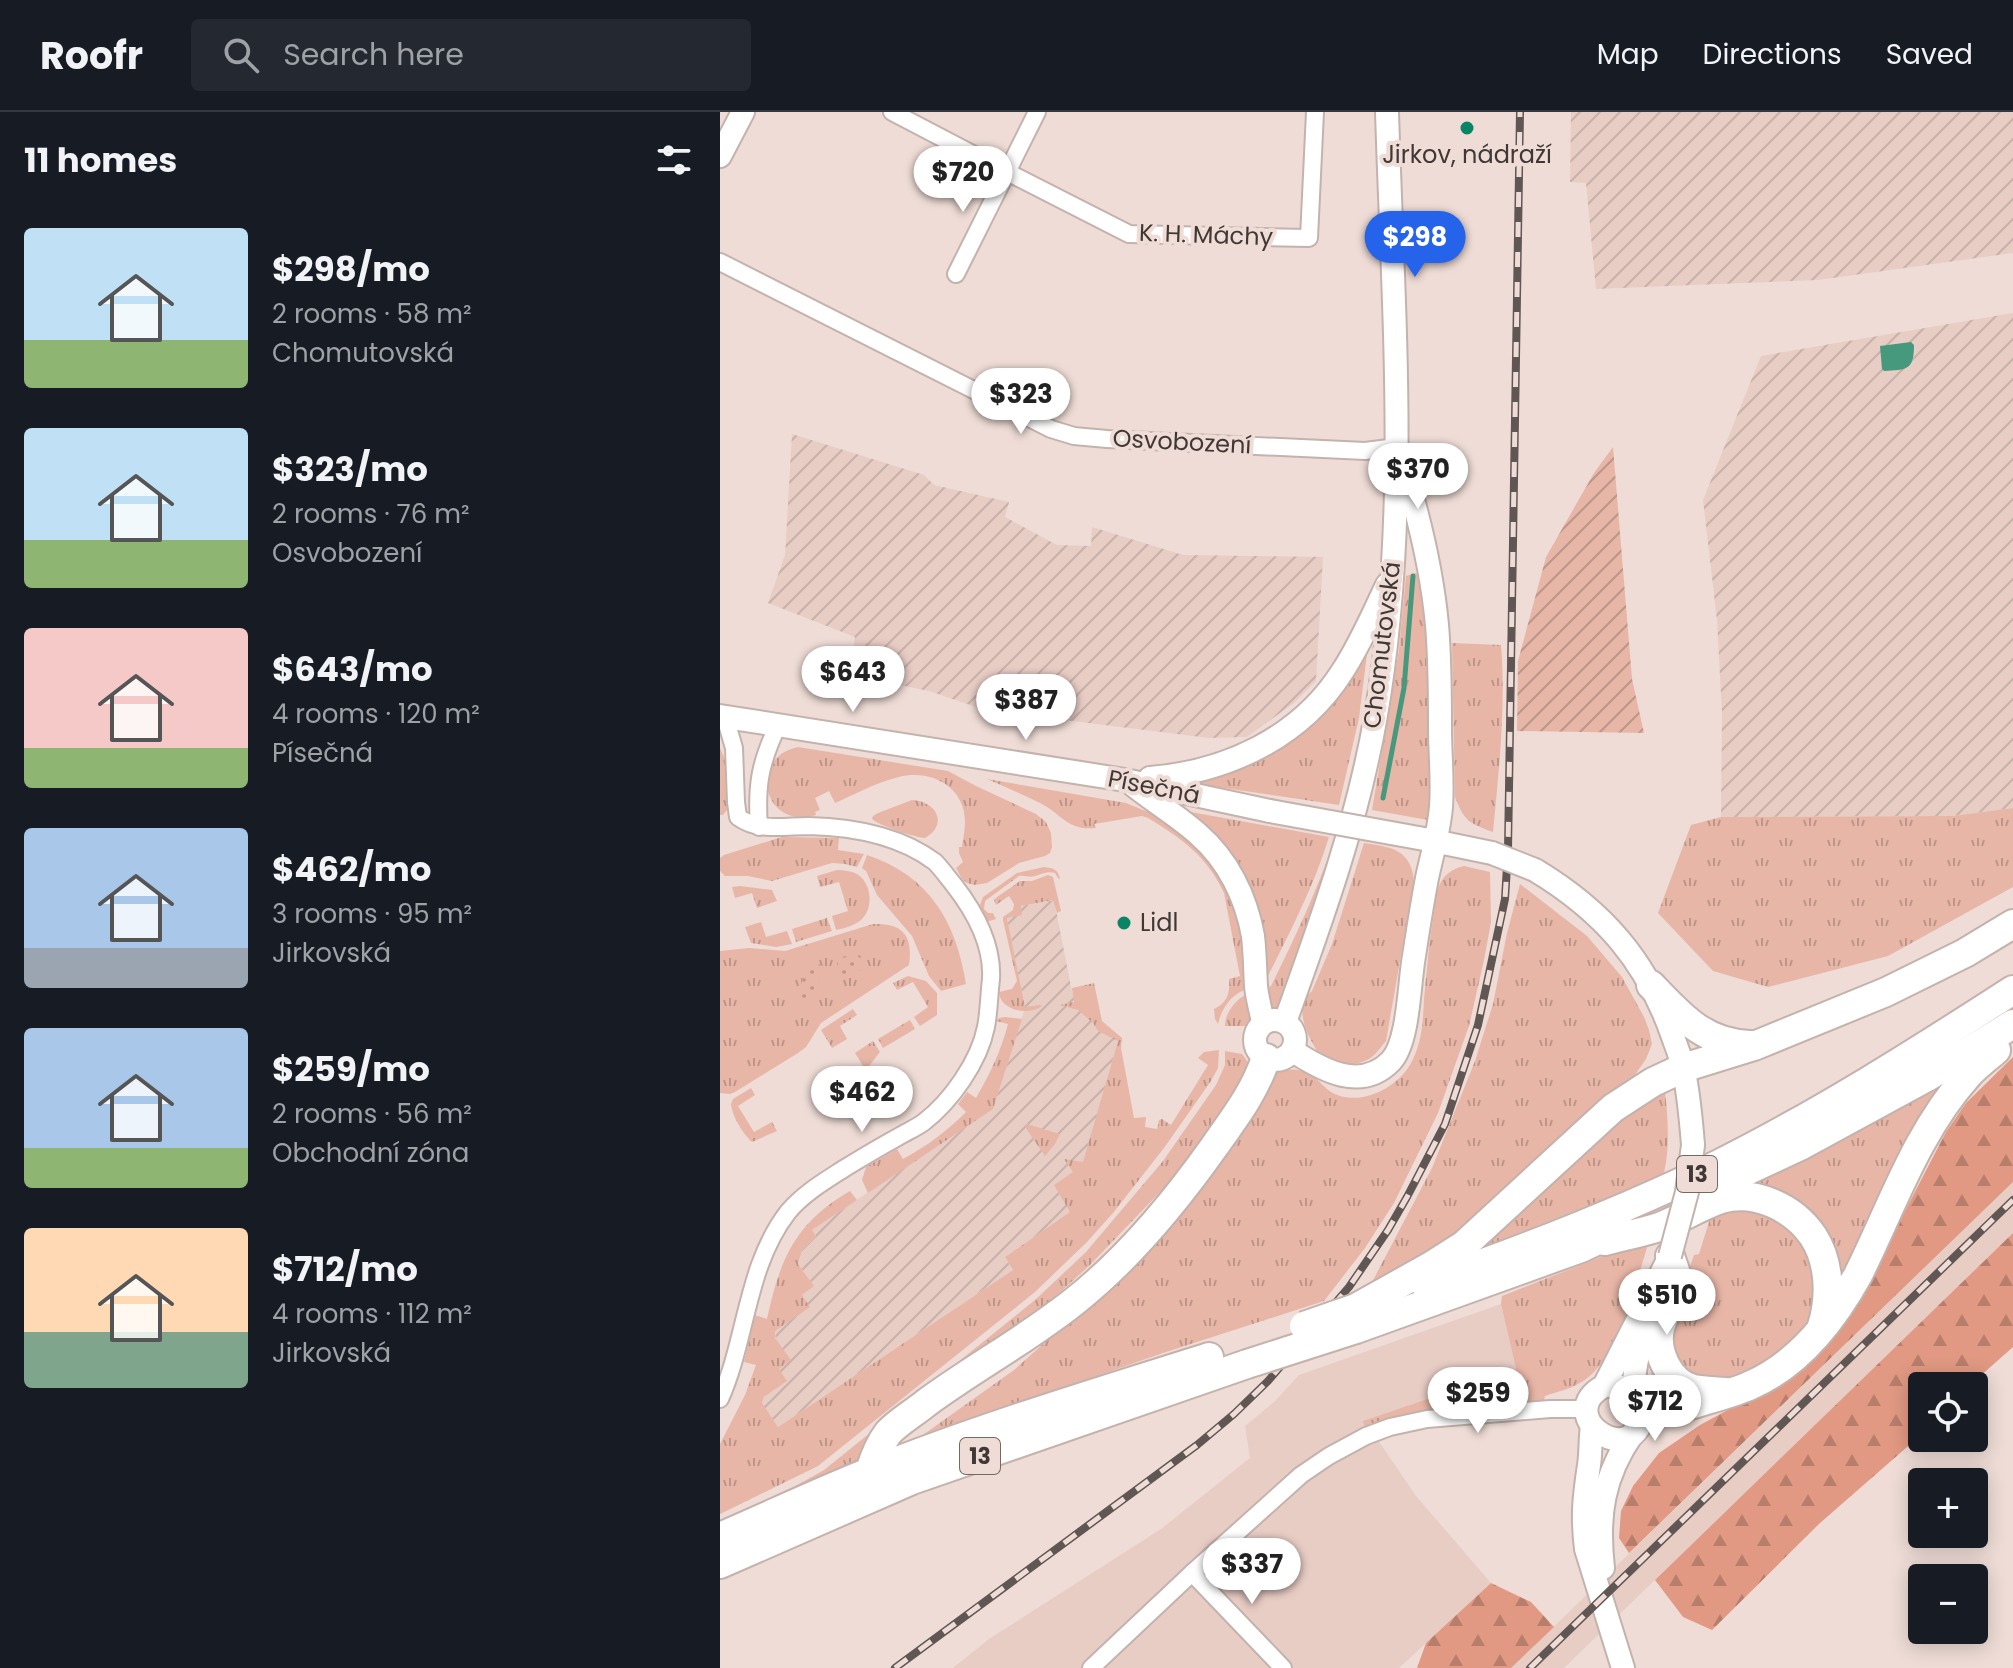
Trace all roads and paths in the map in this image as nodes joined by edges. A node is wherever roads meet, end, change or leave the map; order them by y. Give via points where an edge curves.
1 (743, 112) edge
2 (892, 112) edge
3 (1037, 112) edge
4 (1315, 112) edge
5 (1387, 112) edge
6 (720, 156) edge
7 (1007, 172) junction
8 (720, 262) edge
9 (956, 274) dead end
10 (1397, 447) junction
11 (1393, 573) junction
12 (723, 717) edge
13 (778, 725) junction
14 (1125, 780) junction
15 (759, 827) junction
16 (1430, 840) junction
17 (2013, 924) edge
18 (1651, 985) junction
19 (2013, 990) edge
20 (1274, 1022) junction
21 (2013, 1024) edge
22 (2013, 1033) edge
23 (1754, 1046) junction
24 (1279, 1054) junction
25 (1683, 1068) junction
26 (1581, 1248) junction
27 (1665, 1268) junction
28 (1356, 1318) junction
29 (1820, 1331) junction
30 (1247, 1355) junction
31 (1604, 1386) junction
32 (1729, 1393) junction
33 (720, 1399) edge
34 (1637, 1413) junction
35 (1590, 1418) junction
36 (870, 1471) junction
37 (720, 1537) edge
38 (720, 1564) edge
39 (1192, 1573) junction
40 (1609, 1625) junction
41 (1091, 1668) edge
42 (1283, 1668) edge
43 (1623, 1668) edge

1 - 6 street
2 - 7 street, K. H. Máchy
3 - 7 street
4 - 7 street, K. H. Máchy via 1309,238 1129,234
5 - 10 street, Chomutovská
7 - 9 street
8 - 10 street, Osvobození via 1074,436 1365,451
10 - 11 street, Chomutovská
10 - 16 street via 1413,498 1437,621 1441,796
11 - 14 street via 1341,675 1289,729 1249,753 1209,768
11 - 20 street, Chomutovská via 1368,756 1315,939
12 - 13 street, Písečná
12 - 15 street via 734,748 738,817
13 - 14 street, Písečná
13 - 15 street via 759,777
14 - 16 street, Písečná, bridge
14 - 20 street via 1196,832 1233,877 1251,925 1256,989
15 - 33 street via 865,832 920,851 938,865 976,917 990,954 990,988 986,1030 952,1095 923,1123 808,1192 778,1227 757,1271
16 - 18 street, Písečná, bridge via 1492,853 1554,881 1602,922 1637,960
16 - 24 street via 1398,1051 1386,1066 1361,1077
17 - 23 highway via 1886,992
18 - 23 highway via 1689,1023 1713,1038
18 - 25 street, Písečná
19 - 28 highway, 13 via 1915,1053 1718,1164 1597,1220
20 - 24 street via 1294,1031 1296,1044
20 - 24 street via 1255,1039 1258,1050
21 - 26 highway, 13 via 1802,1145
22 - 29 highway via 1947,1101 1918,1146 1847,1295
23 - 25 highway
24 - 36 highway via 1181,1192 1116,1265 1052,1318 889,1432
25 - 27 street, Písečná, bridge via 1693,1145 1687,1192
25 - 28 highway via 1613,1108 1464,1245
26 - 28 highway, 13
26 - 29 highway via 1659,1227 1722,1199 1767,1201 1800,1221 1822,1254 1827,1298
27 - 31 street
27 - 32 highway via 1677,1279 1660,1328 1662,1357 1684,1384
27 - 34 street via 1638,1356 1633,1382
28 - 30 highway, 13, bridge
29 - 32 highway via 1772,1375
30 - 36 highway, 13 via 1037,1412
30 - 38 highway, 13 via 912,1480
31 - 34 street via 1621,1385
31 - 35 street via 1592,1395
32 - 34 highway via 1677,1409
34 - 35 street via 1627,1437 1611,1439
34 - 40 street via 1614,1463 1601,1517
35 - 39 street via 1550,1409 1427,1419 1366,1436 1301,1475
35 - 40 street via 1584,1530
36 - 37 highway, 13
39 - 41 street
39 - 42 street
40 - 43 street

